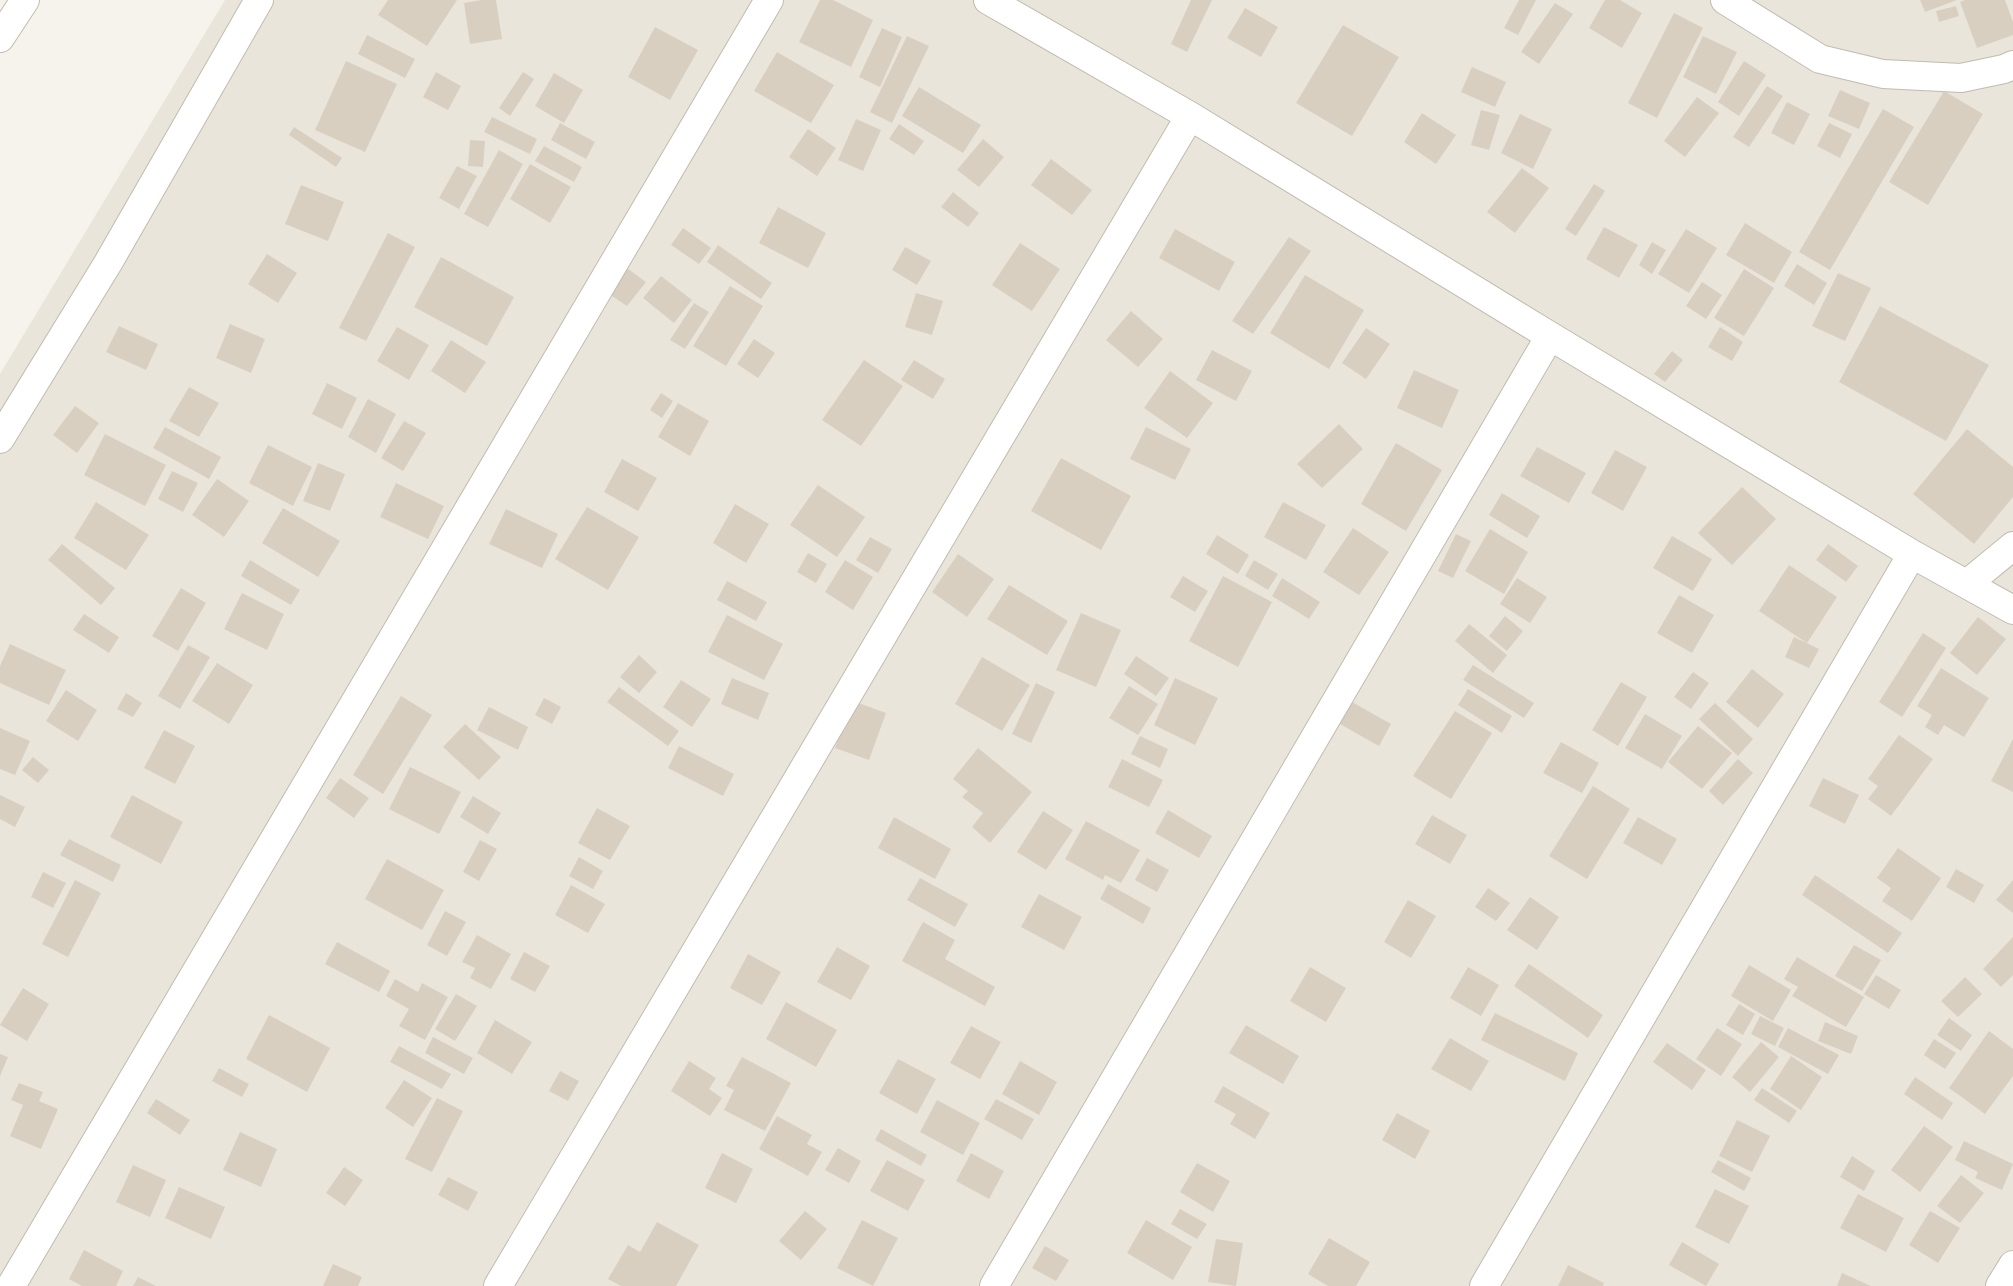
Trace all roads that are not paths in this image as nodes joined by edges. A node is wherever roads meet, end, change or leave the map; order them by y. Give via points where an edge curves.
1 (24, 0) edge
2 (259, 0) edge
3 (769, 0) edge
4 (988, 0) edge
5 (1725, 0) edge
6 (0, 38) edge
7 (2013, 65) edge
8 (1190, 116) junction
9 (1550, 336) junction
10 (0, 439) edge
11 (2013, 546) edge
12 (1912, 554) junction
13 (1968, 583) junction
14 (2013, 610) edge
15 (2013, 1265) edge
16 (11, 1286) edge
17 (498, 1286) edge
18 (994, 1286) edge
19 (1484, 1286) edge
20 (2000, 1286) edge

1 - 6 street
2 - 10 street via 108,263
3 - 16 street
4 - 8 street
5 - 7 street via 1820,59 1883,74 1961,78
8 - 9 street
8 - 17 street
9 - 12 street
9 - 18 street
11 - 13 street
12 - 13 street
12 - 19 street
13 - 14 street
15 - 20 street

